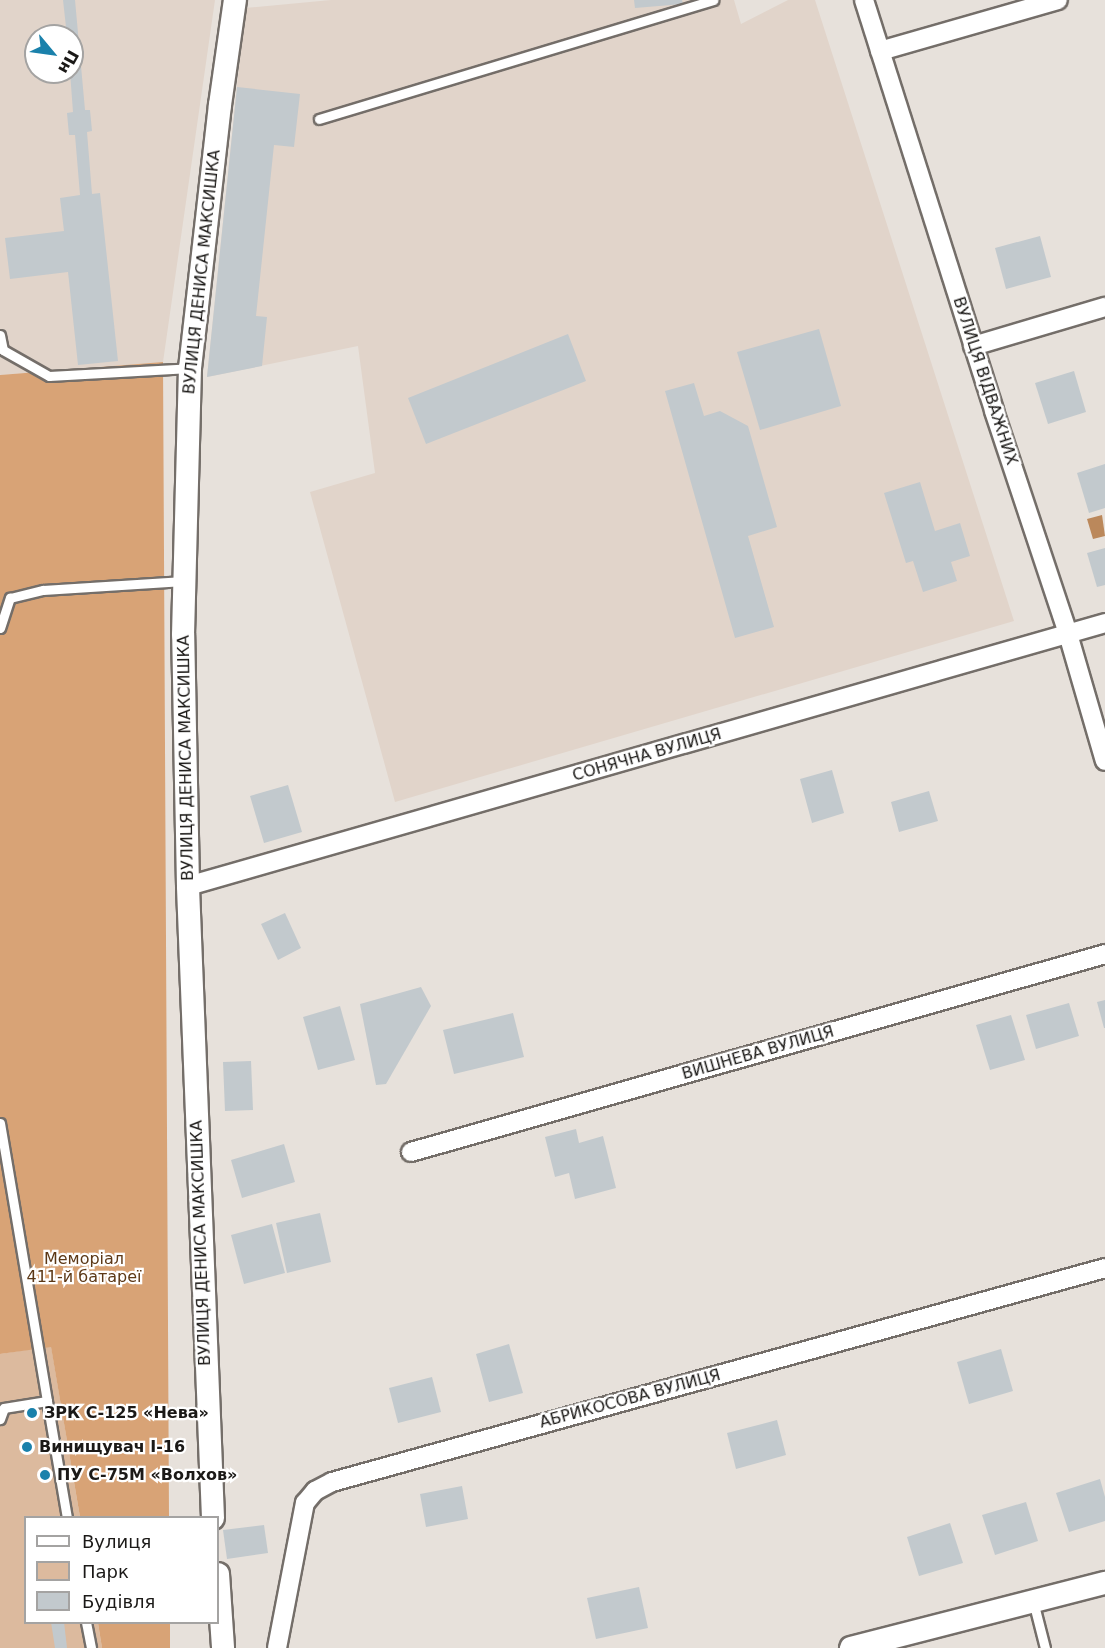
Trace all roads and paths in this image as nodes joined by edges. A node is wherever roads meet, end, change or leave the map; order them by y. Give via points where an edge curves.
1 (235, 0) edge
2 (713, 0) edge
3 (864, 0) edge
4 (1058, 0) edge
5 (880, 51) junction
6 (319, 119) dead end
7 (1105, 307) edge
8 (0, 335) edge
9 (973, 346) junction
10 (190, 368) junction
11 (184, 581) junction
12 (1105, 623) edge
13 (0, 628) edge
14 (1068, 634) junction
15 (1105, 761) edge
16 (188, 886) junction
17 (1105, 954) edge
18 (0, 1124) edge
19 (411, 1152) dead end
20 (1105, 1268) edge
21 (47, 1401) junction
22 (0, 1419) edge
23 (67, 1516) edge
24 (213, 1516) edge
25 (1105, 1583) edge
26 (219, 1589) edge
27 (1033, 1601) junction
28 (86, 1624) edge
29 (91, 1648) edge
30 (223, 1648) edge
31 (277, 1648) edge
32 (851, 1648) edge
33 (1045, 1648) edge

1 - 10 street, ВУЛИЦЯ ДЕНИСА МАКСИШКА
2 - 6 lane
3 - 5 street, ВУЛИЦЯ ВІДВАЖНИХ
4 - 5 street
5 - 9 street, ВУЛИЦЯ ВІДВАЖНИХ
7 - 9 street
8 - 10 lane via 3,350 49,376
9 - 14 street, ВУЛИЦЯ ВІДВАЖНИХ
10 - 11 street, ВУЛИЦЯ ДЕНИСА МАКСИШКА
11 - 13 lane via 43,590 10,598
11 - 16 street, ВУЛИЦЯ ДЕНИСА МАКСИШКА
12 - 14 street, СОНЯЧНА ВУЛИЦЯ
14 - 15 street, ВУЛИЦЯ ВІДВАЖНИХ
14 - 16 street, СОНЯЧНА ВУЛИЦЯ
16 - 24 street, ВУЛИЦЯ ДЕНИСА МАКСИШКА
17 - 19 street, ВИШНЕВА ВУЛИЦЯ
18 - 21 lane
20 - 31 street, АБРИКОСОВА ВУЛИЦЯ via 332,1482 315,1491 305,1503
21 - 22 lane via 4,1408
21 - 23 lane
25 - 27 street
26 - 30 street
27 - 32 street
27 - 33 lane
28 - 29 lane

